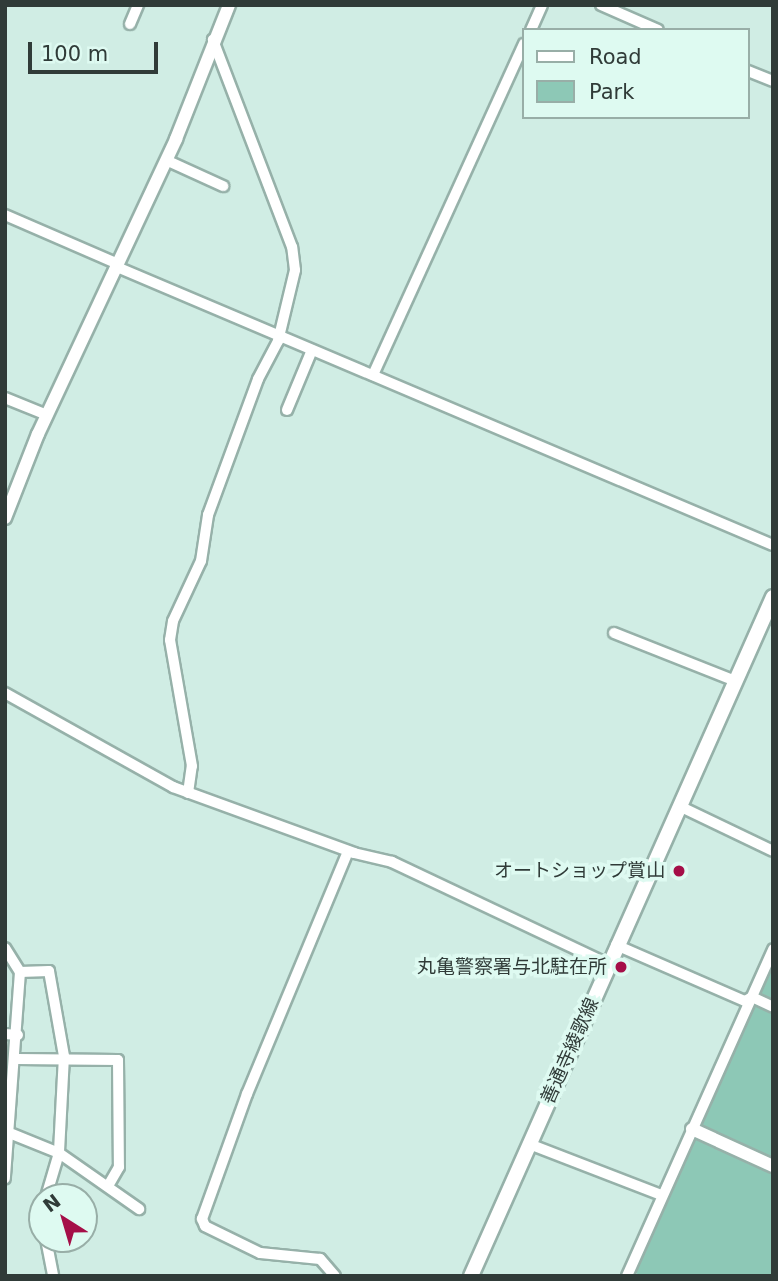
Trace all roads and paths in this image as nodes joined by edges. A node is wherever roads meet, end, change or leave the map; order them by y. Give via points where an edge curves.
1 (229, 5) edge
2 (542, 5) edge
3 (601, 5) edge
4 (137, 6) edge
5 (130, 24) dead end
6 (532, 28) edge
7 (653, 28) edge
8 (213, 39) junction
9 (522, 48) edge
10 (750, 72) edge
11 (773, 81) edge
12 (166, 160) junction
13 (223, 186) dead end
14 (5, 215) edge
15 (118, 266) junction
16 (279, 336) junction
17 (312, 350) junction
18 (373, 375) junction
19 (5, 398) edge
20 (287, 410) dead end
21 (47, 415) junction
22 (5, 517) edge
23 (773, 545) edge
24 (773, 597) edge
25 (614, 633) dead end
26 (735, 681) junction
27 (5, 693) edge
28 (188, 793) junction
29 (678, 806) junction
30 (348, 850) junction
31 (773, 851) edge
32 (616, 945) junction
33 (773, 949) edge
34 (6, 951) edge
35 (608, 964) junction
36 (20, 972) junction
37 (752, 997) junction
38 (773, 1007) edge
39 (5, 1034) edge
40 (18, 1035) junction
41 (17, 1059) junction
42 (64, 1061) junction
43 (692, 1129) junction
44 (12, 1134) junction
45 (529, 1144) junction
46 (59, 1153) junction
47 (773, 1166) edge
48 (5, 1178) edge
49 (50, 1183) edge
50 (108, 1186) junction
51 (661, 1195) junction
52 (139, 1209) dead end
53 (49, 1253) edge
54 (53, 1276) edge
55 (335, 1276) edge
56 (471, 1276) edge
57 (627, 1276) edge

1 - 8 street
2 - 6 street
3 - 7 street
4 - 5 street
8 - 12 street
8 - 16 street via 292,247 295,270
9 - 18 street
10 - 11 street
12 - 13 street
12 - 15 street
14 - 15 street
15 - 16 street
15 - 21 street
16 - 17 street
16 - 28 street via 208,515 201,561 170,640 189,740
17 - 18 street
17 - 20 street
18 - 23 street
19 - 21 street
21 - 22 street
24 - 26 main road, 善通寺綾歌線
25 - 26 street
26 - 29 main road, 善通寺綾歌線
27 - 28 street via 96,747
28 - 30 street
29 - 31 street
29 - 32 main road, 善通寺綾歌線
30 - 35 street via 441,883
30 - 55 street via 247,1094 202,1219 202,1224 260,1253 320,1259
32 - 35 main road, 善通寺綾歌線
32 - 37 street via 745,1001
33 - 37 street
34 - 36 street
35 - 45 main road, 善通寺綾歌線
36 - 40 street
36 - 42 street via 49,971
37 - 38 street
37 - 43 street
39 - 40 street
40 - 41 street
41 - 42 street
41 - 44 street
42 - 46 street
42 - 50 street via 118,1060 119,1167
43 - 47 street
43 - 51 street
44 - 46 street
44 - 48 street
45 - 51 street
45 - 56 main road, 善通寺綾歌線
46 - 49 street
46 - 50 street
50 - 52 street
51 - 57 street
53 - 54 street

